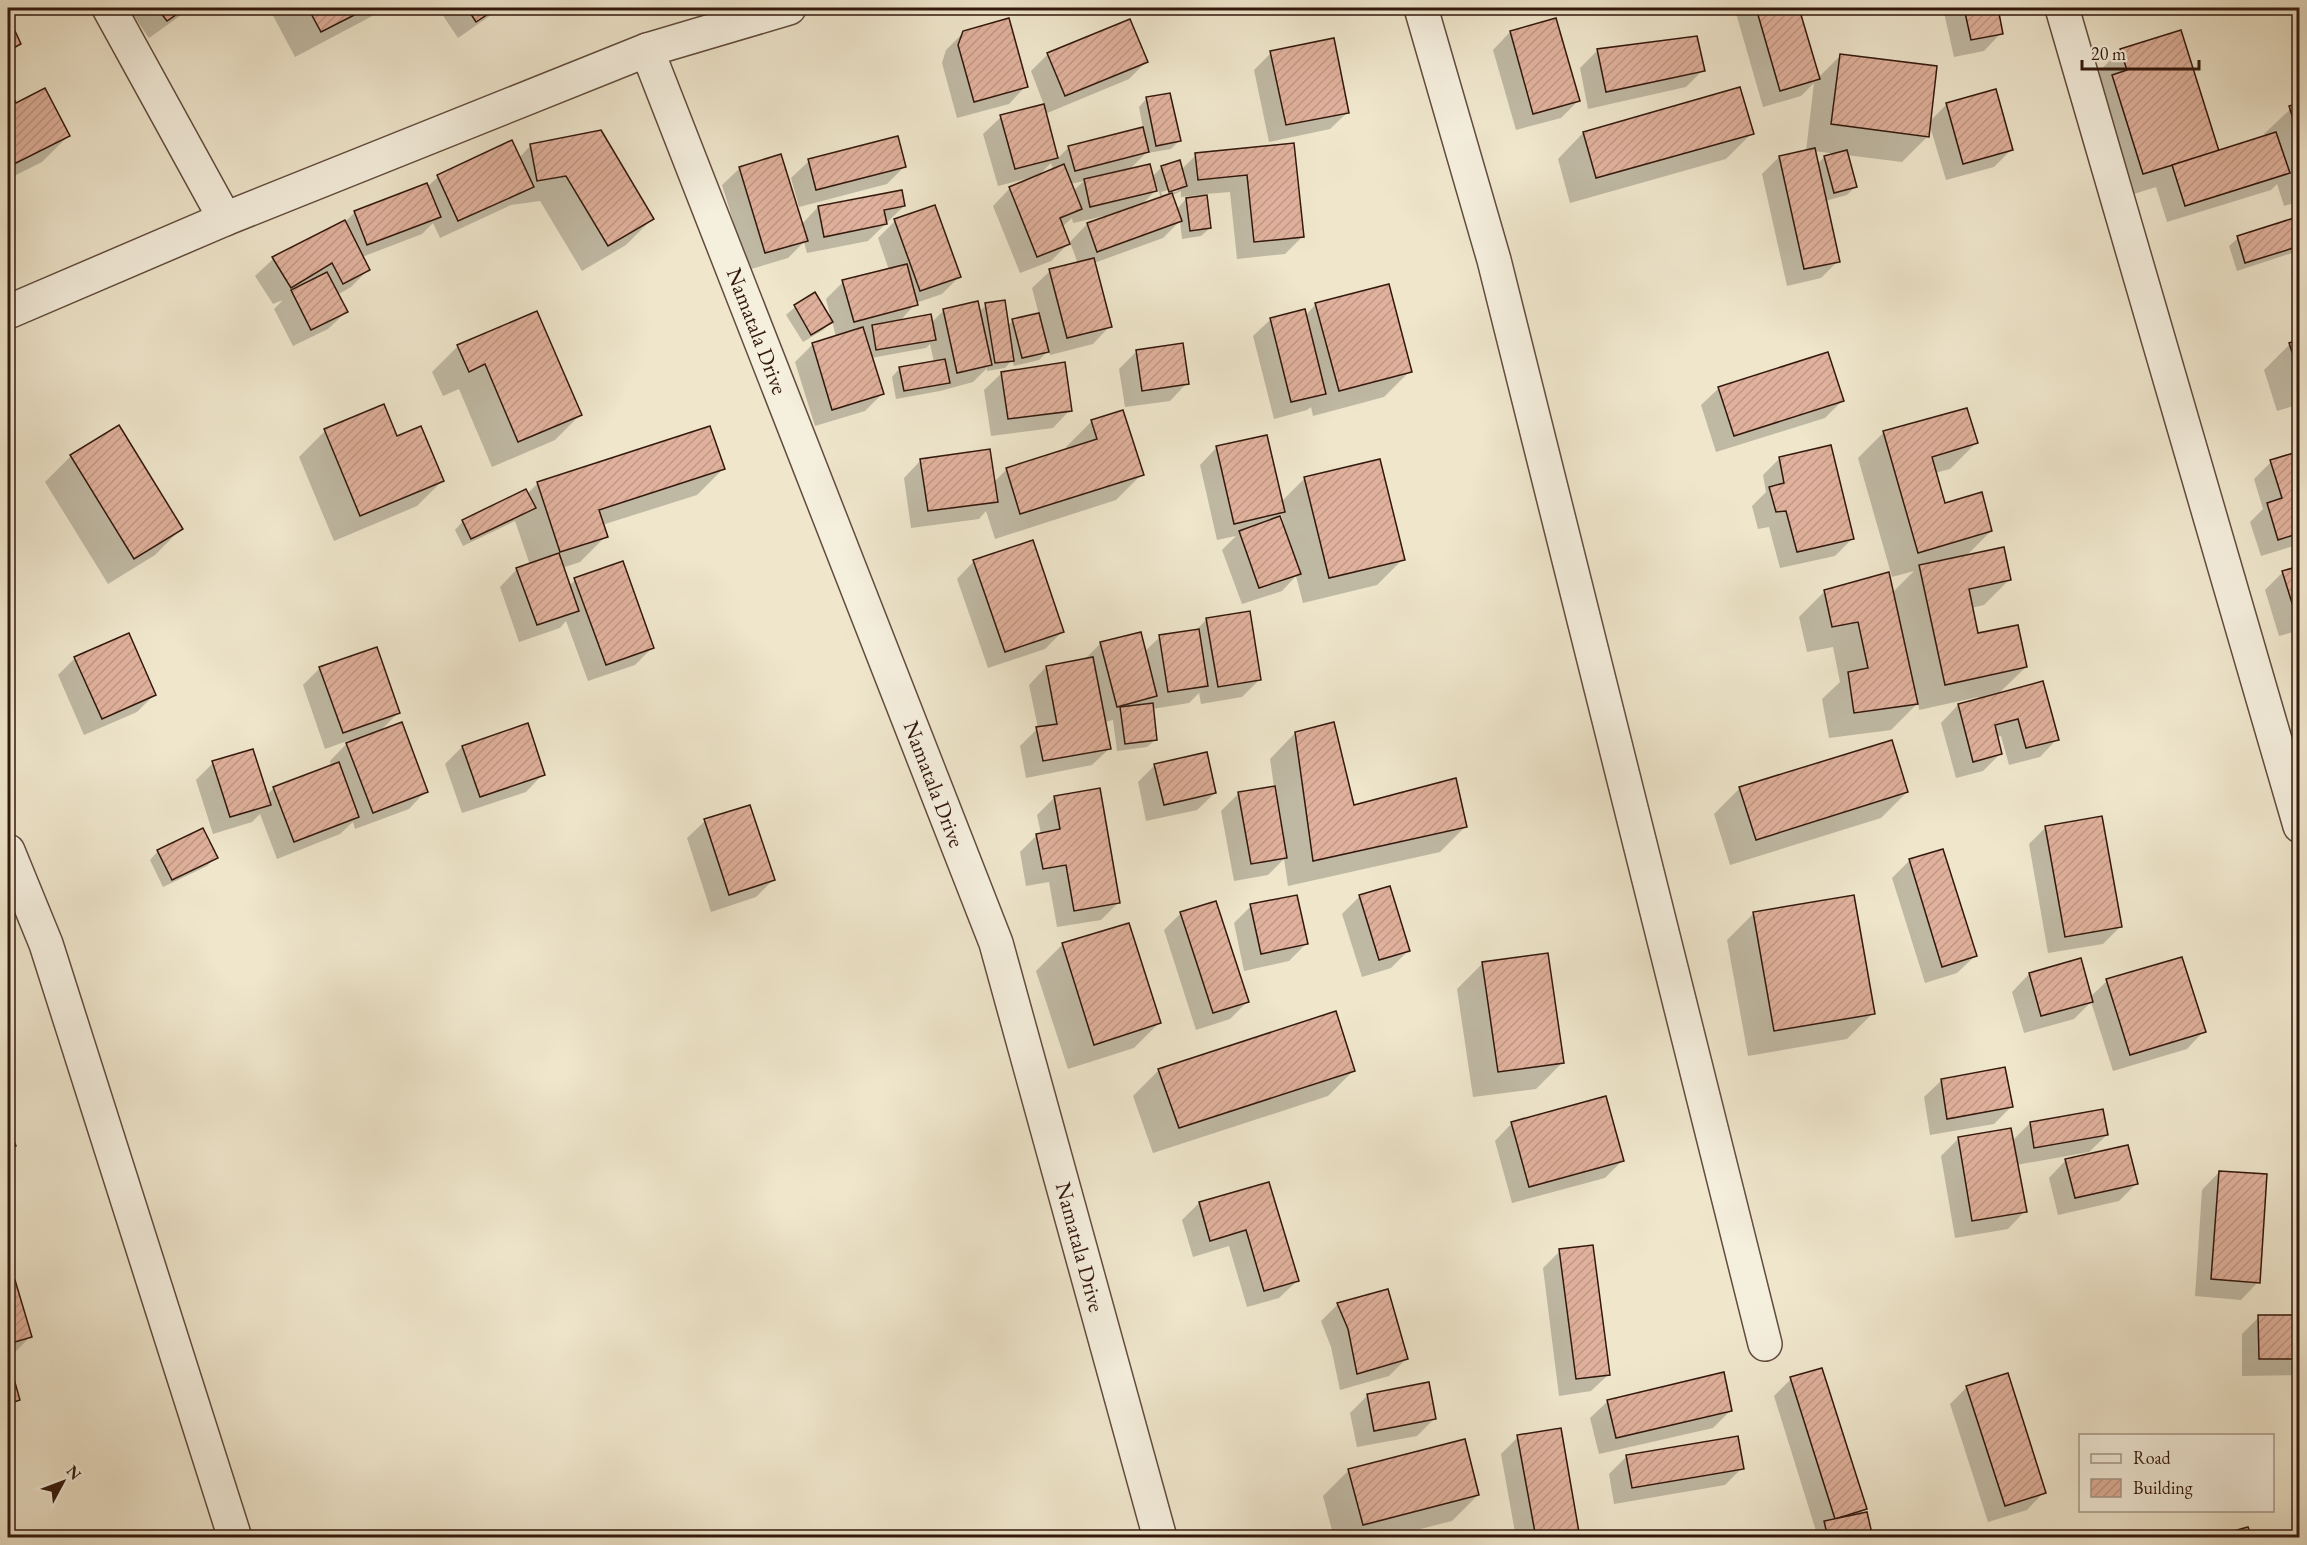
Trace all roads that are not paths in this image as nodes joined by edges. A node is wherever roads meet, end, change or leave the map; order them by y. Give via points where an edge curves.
1 (109, 8) edge
2 (789, 8) edge
3 (1421, 8) edge
4 (2062, 8) edge
5 (647, 50) junction
6 (225, 219) junction
7 (8, 312) edge
8 (2300, 826) edge
9 (8, 851) edge
10 (1765, 1344) dead end
11 (235, 1538) edge
12 (1160, 1538) edge

1 - 6 street
2 - 5 street
3 - 10 street via 1494,260
4 - 8 street
5 - 6 street
5 - 12 street, Namatala Drive via 996,943
6 - 7 street
9 - 11 street via 46,944

